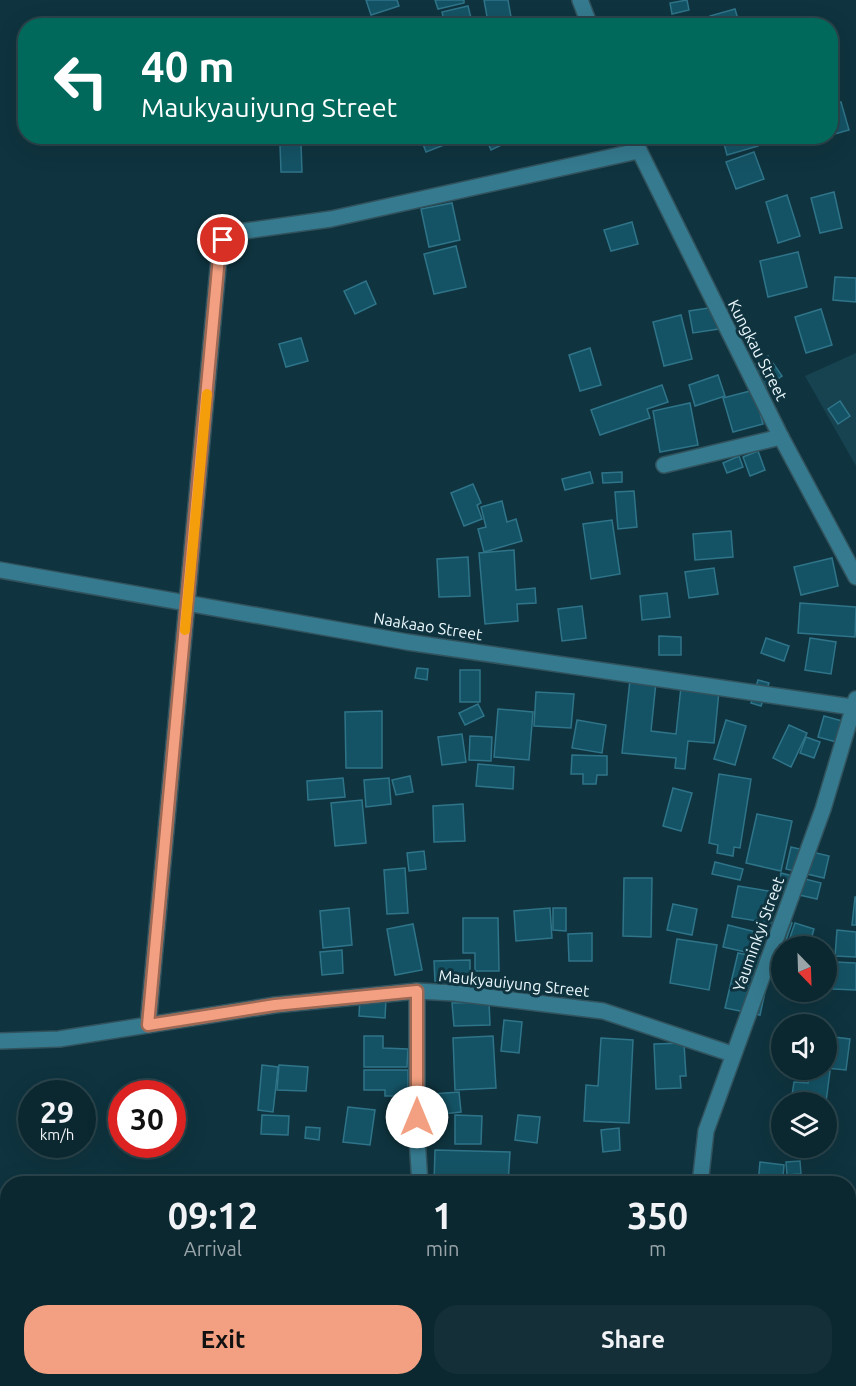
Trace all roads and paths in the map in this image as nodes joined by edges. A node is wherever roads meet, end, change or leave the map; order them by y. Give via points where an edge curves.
1 (580, 0) edge
2 (587, 18) edge
3 (635, 144) edge
4 (781, 437) junction
5 (664, 465) dead end
6 (0, 570) edge
7 (856, 577) edge
8 (188, 603) junction
9 (854, 703) edge
10 (417, 991) junction
11 (148, 1025) junction
12 (0, 1041) edge
13 (732, 1054) junction
14 (419, 1176) edge
15 (701, 1176) edge

1 - 2 street
3 - 4 street, Kungkau Street
3 - 8 street via 331,219 238,232 223,240
4 - 5 street
4 - 7 street, Kungkau Street
6 - 8 street, Naakaao Street
8 - 9 street, Naakaao Street via 407,642
8 - 11 street
9 - 13 street, Yauminkyi Street via 824,809
10 - 11 street, Maukyauiyung Street via 275,1005
10 - 13 street, Maukyauiyung Street via 603,1011
10 - 14 street
11 - 12 street, Maukyauiyung Street via 59,1039
13 - 15 street, Yauminkyi Street via 706,1131

